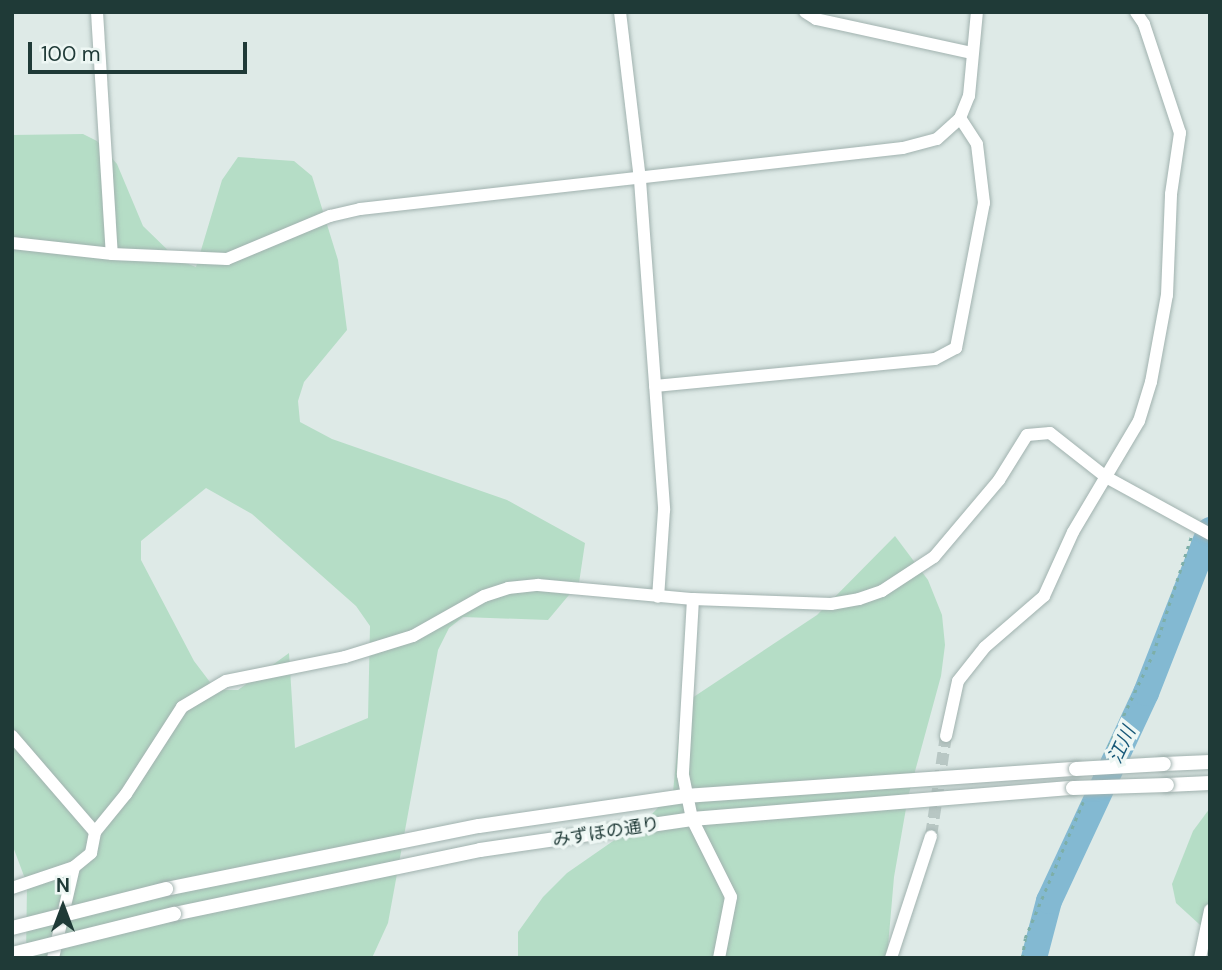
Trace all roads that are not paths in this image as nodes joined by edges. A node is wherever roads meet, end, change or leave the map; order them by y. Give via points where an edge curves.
1 (97, 12) edge
2 (620, 12) edge
3 (805, 12) edge
4 (977, 12) edge
5 (1136, 12) edge
6 (972, 53) junction
7 (960, 118) junction
8 (640, 180) junction
9 (12, 243) edge
10 (112, 254) junction
11 (654, 386) junction
12 (1106, 477) junction
13 (1210, 534) edge
14 (658, 597) junction
15 (693, 600) junction
16 (12, 736) edge
17 (946, 736) tunnel mouth
18 (1210, 762) edge
19 (1210, 783) edge
20 (685, 796) junction
21 (692, 819) junction
22 (95, 832) junction
23 (931, 836) tunnel mouth
24 (74, 867) junction
25 (12, 888) edge
26 (1210, 910) edge
27 (12, 928) edge
28 (12, 954) edge
29 (53, 958) edge
30 (719, 958) edge
31 (891, 958) edge
32 (1200, 958) edge

1 - 10 street
2 - 8 street
3 - 6 street via 816,19
4 - 6 street
5 - 12 street via 1180,133 1171,194 1167,295 1151,382 1139,421
6 - 7 street via 969,96
7 - 8 street via 937,139 903,148
7 - 11 street via 977,144 984,203 956,348 935,359
8 - 10 street via 360,209 330,216 227,258
8 - 11 street
9 - 10 street
11 - 14 street via 664,510
12 - 13 street
12 - 15 street via 1050,433 1027,435 999,480 934,557 882,592 831,604
12 - 17 street via 1073,532 1044,596 985,647 958,681
14 - 15 street
14 - 22 street via 538,585 509,588 484,596 412,636 345,657 226,681 182,707
15 - 20 street via 683,750
16 - 22 street
18 - 20 street, みずほの通り, bridge
19 - 21 street, みずほの通り, bridge
20 - 21 street
20 - 27 street, みずほの通り, bridge via 479,826 166,889
21 - 28 street, みずほの通り, bridge via 480,850 174,914
21 - 30 street via 731,897
22 - 24 street via 92,853
23 - 31 street
24 - 25 street
24 - 29 street
26 - 32 street

